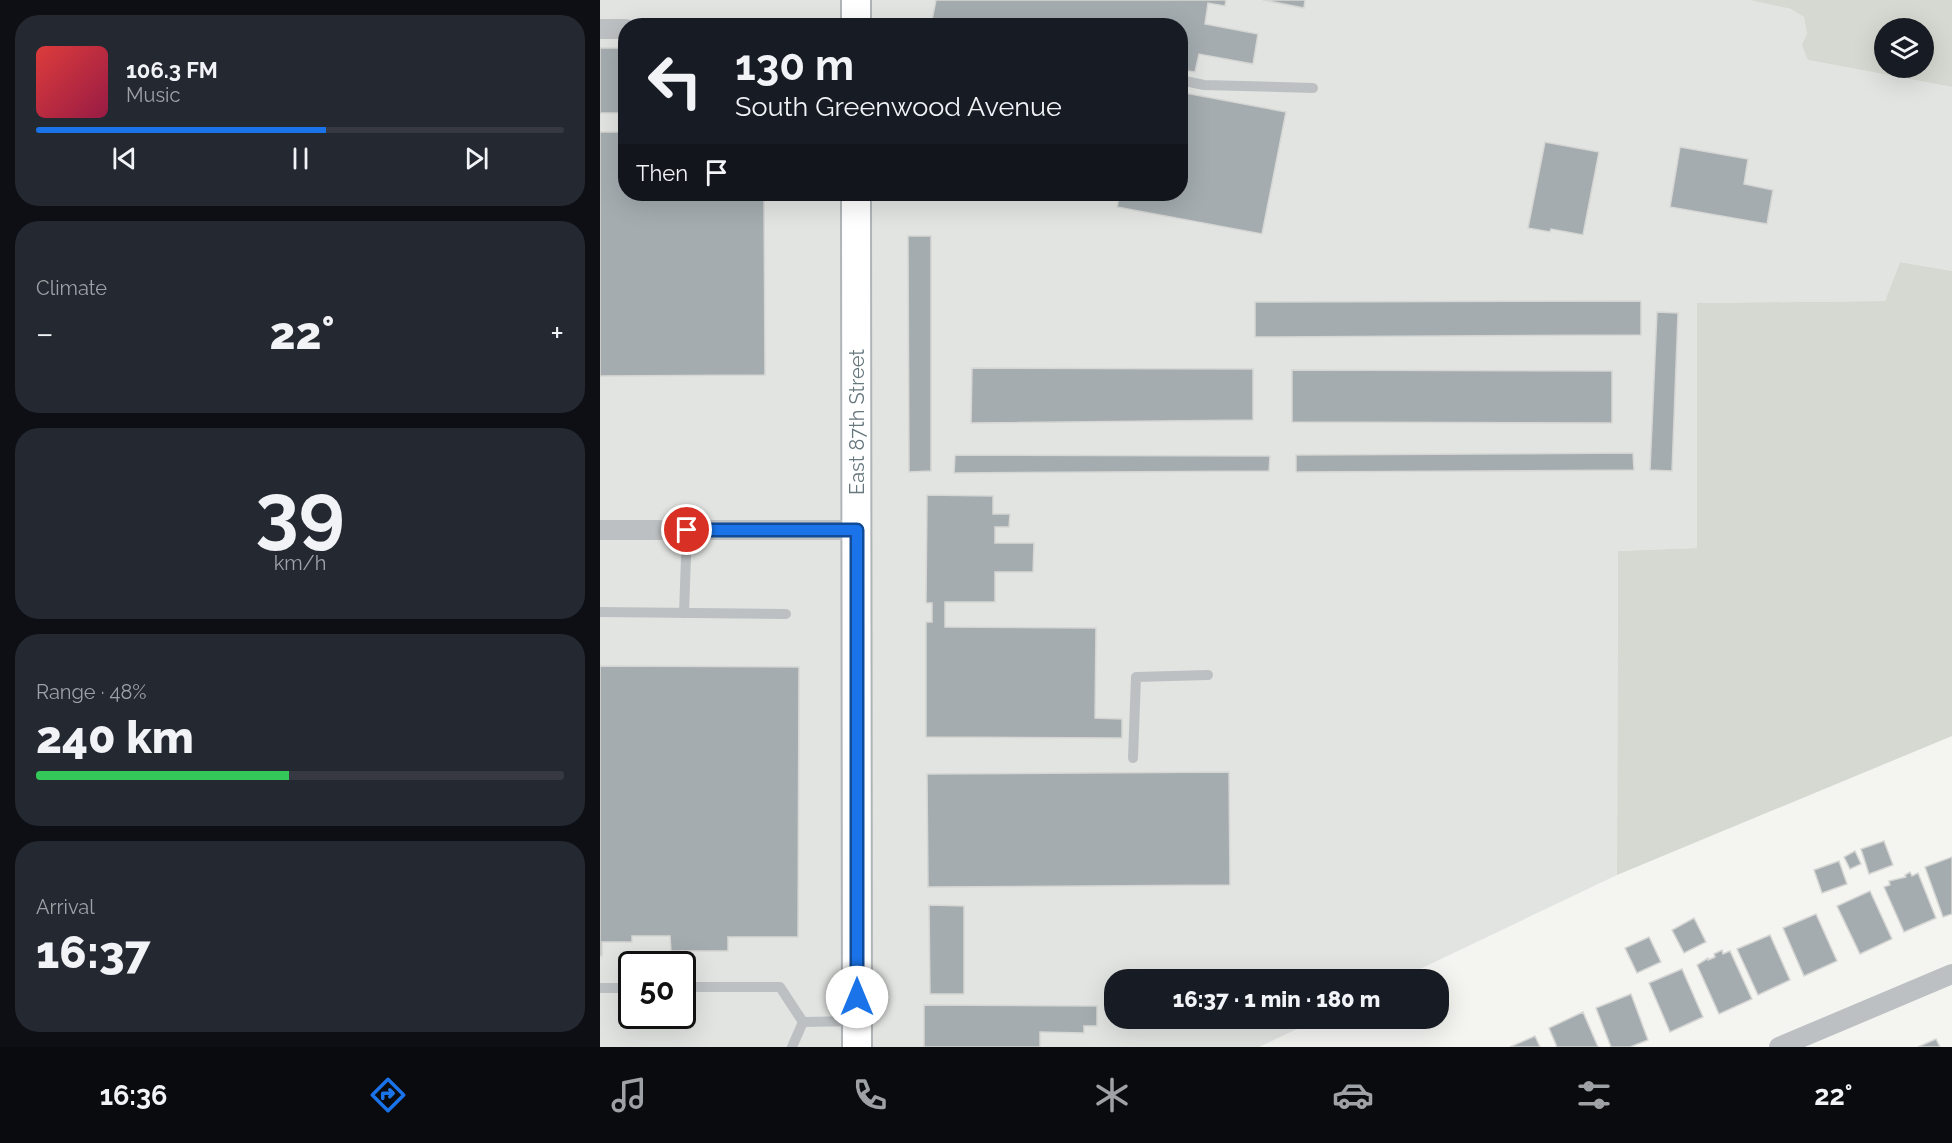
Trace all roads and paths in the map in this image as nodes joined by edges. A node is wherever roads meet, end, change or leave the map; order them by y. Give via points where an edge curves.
1 (856, 0) edge
2 (856, 18) edge
3 (600, 29) edge
4 (618, 29) edge
5 (1188, 82) edge
6 (1312, 88) dead end
7 (856, 201) edge
8 (600, 530) edge
9 (687, 530) junction
10 (857, 530) junction
11 (600, 612) edge
12 (684, 613) junction
13 (786, 614) dead end
14 (1208, 675) dead end
15 (1133, 758) dead end
16 (1952, 974) edge
17 (696, 987) edge
18 (600, 988) edge
19 (618, 988) edge
20 (803, 1022) junction
21 (857, 1034) edge
22 (792, 1047) edge
23 (1779, 1047) edge

1 - 2 main road
3 - 4 street
5 - 6 lane
7 - 10 main road, East 87th Street
8 - 9 street
9 - 10 street
9 - 12 lane
10 - 21 main road, East 87th Street
11 - 12 lane
12 - 13 lane
14 - 15 lane via 1136,677
16 - 23 street
17 - 20 lane via 780,987
18 - 19 lane
20 - 21 lane
20 - 22 lane

